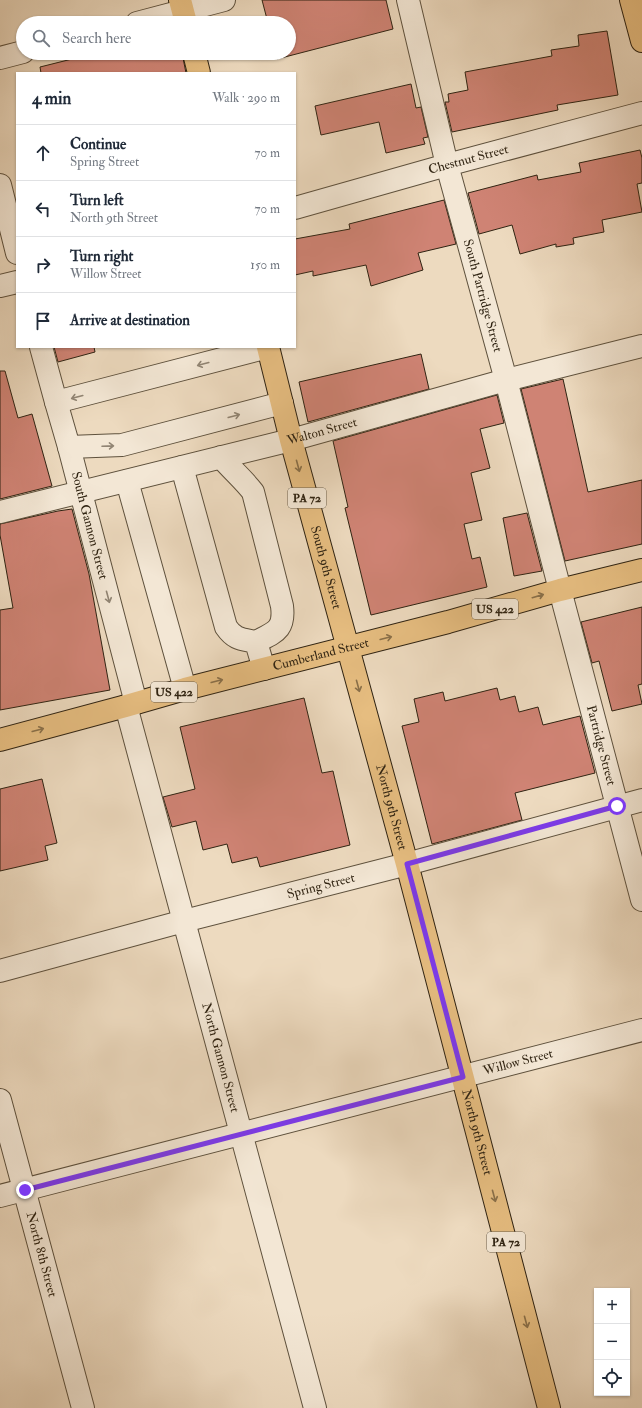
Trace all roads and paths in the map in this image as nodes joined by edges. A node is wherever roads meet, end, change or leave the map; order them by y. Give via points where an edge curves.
1 (224, 0) edge
2 (408, 0) edge
3 (631, 0) edge
4 (183, 11) edge
5 (163, 16) edge
6 (642, 40) edge
7 (16, 54) edge
8 (0, 58) edge
9 (196, 60) edge
10 (199, 72) edge
11 (642, 113) edge
12 (447, 165) junction
13 (0, 185) edge
14 (296, 208) edge
15 (16, 249) edge
16 (16, 282) edge
17 (0, 286) edge
18 (642, 346) edge
19 (41, 348) edge
20 (264, 348) edge
21 (268, 348) edge
22 (506, 380) junction
23 (56, 402) junction
24 (282, 403) junction
25 (291, 440) junction
26 (69, 447) junction
27 (221, 457) junction
28 (182, 467) junction
29 (127, 481) junction
30 (81, 492) junction
31 (0, 512) edge
32 (642, 570) edge
33 (560, 590) junction
34 (256, 642) junction
35 (348, 648) junction
36 (264, 669) junction
37 (185, 689) junction
38 (131, 705) junction
39 (0, 740) edge
40 (642, 800) edge
41 (617, 806) junction
42 (407, 864) junction
43 (642, 900) edge
44 (184, 921) junction
45 (0, 971) edge
46 (642, 1030) edge
47 (463, 1077) junction
48 (0, 1100) edge
49 (241, 1134) junction
50 (25, 1190) junction
51 (0, 1196) edge
52 (83, 1408) edge
53 (315, 1408) edge
54 (549, 1408) edge

1 - 4 street
2 - 12 street, South Partridge Street
3 - 6 main road
4 - 5 street
7 - 8 street
9 - 10 main road
11 - 12 street, Chestnut Street
12 - 14 street, Chestnut Street
12 - 22 street, South Partridge Street
13 - 15 street
16 - 17 street
18 - 22 street, Walton Street
19 - 23 street, South Gannon Street
20 -> 23 street
21 - 24 main road, South 9th Street / PA 72
22 - 25 street, Walton Street
22 - 33 street, South Partridge Street
23 - 26 street, South Gannon Street
24 - 25 main road, South 9th Street / PA 72
26 -> 24 street via 122,445
25 - 27 street, Walton Street
25 -> 35 main road, South 9th Street / PA 72
26 - 30 street, South Gannon Street
27 - 28 street, Walton Street
27 - 34 street via 253,492 282,606 281,626 274,633
28 - 29 street, Walton Street
28 - 34 street via 226,627 237,638
29 - 30 street, Walton Street
29 - 37 street
30 - 31 street, Walton Street
30 -> 38 street, South Gannon Street
32 - 33 main road, Cumberland Street / US 422
35 -> 33 main road, Cumberland Street / US 422
33 - 41 street, Partridge Street
34 - 36 street
35 - 36 main road, Cumberland Street / US 422
35 -> 42 main road, North 9th Street / PA 72
37 -> 36 main road, Cumberland Street / US 422
37 - 38 main road, Cumberland Street / US 422
39 -> 38 main road, Cumberland Street / US 422
38 - 44 street, North Gannon Street
40 - 41 street, Spring Street
41 - 42 street, Spring Street
41 - 43 street, Partridge Street
42 - 44 street, Spring Street
42 - 47 main road, North 9th Street / PA 72
44 - 45 street, Spring Street
44 - 49 street, North Gannon Street
46 - 47 street, Willow Street
47 - 49 street, Willow Street
47 -> 54 main road, North 9th Street / PA 72
48 - 50 street, North 8th Street
49 - 50 street, Willow Street
49 - 53 street, North Gannon Street
50 - 51 street, Willow Street
50 - 52 street, North 8th Street

